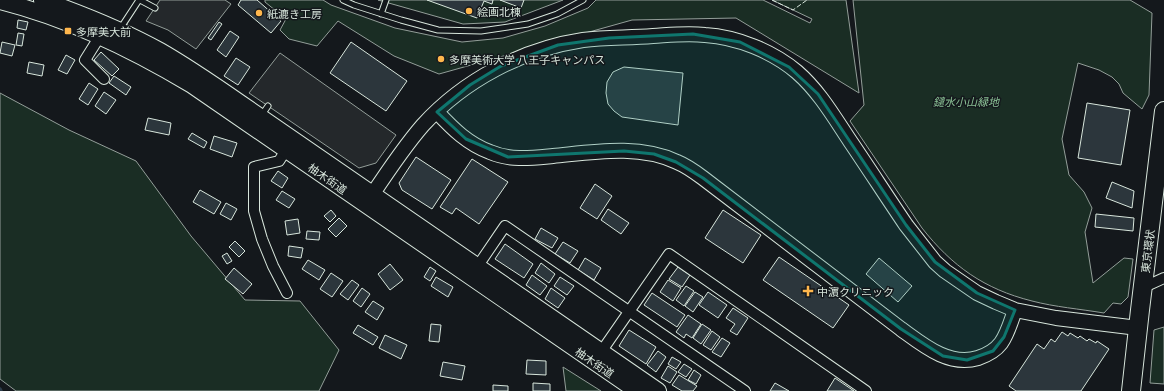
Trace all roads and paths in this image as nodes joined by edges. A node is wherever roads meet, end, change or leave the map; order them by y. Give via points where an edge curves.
1 (42, 0) edge
2 (140, 0) edge
3 (343, 0) edge
4 (386, 0) edge
5 (583, 0) edge
6 (0, 1) edge
7 (155, 8) dead end
8 (381, 14) junction
9 (111, 36) junction
10 (104, 79) dead end
11 (1164, 111) edge
12 (437, 112) junction
13 (286, 150) junction
14 (369, 199) junction
15 (474, 272) junction
16 (1164, 278) edge
17 (1142, 288) junction
18 (287, 293) dead end
19 (1015, 310) junction
20 (629, 312) junction
21 (1138, 328) junction
22 (601, 352) junction
23 (637, 391) edge
24 (658, 391) edge
25 (745, 391) edge
26 (866, 391) edge
27 (1131, 391) edge

1 - 9 main road, 柚木街道 via 98,21
2 - 7 lane
2 - 9 lane
3 - 8 lane
4 - 8 lane
5 - 8 lane via 557,14 528,24 481,31 438,30
6 - 9 main road, 柚木街道
9 - 10 street via 85,60
9 - 13 main road, 柚木街道 via 192,85
9 - 14 main road, 柚木街道 via 159,51 265,111
11 - 17 highway, 東京環状
12 - 14 street via 412,138
12 - 19 street via 466,139 508,158 528,159 624,151 654,154 676,162 703,178 901,329 945,356 966,360 983,357 993,351 1004,338
12 - 19 street via 470,84 501,66 558,45 583,40 694,34 740,42 789,67 818,94 906,225 935,262 976,293
13 - 14 main road, 柚木街道
13 - 18 street via 278,161 254,167 254,211 262,239
14 - 15 main road, 柚木街道
15 - 20 street via 505,226
15 - 22 main road, 柚木街道
15 - 23 main road, 柚木街道
16 - 17 street
17 - 21 highway, 東京環状
19 - 21 street via 1081,322
20 - 22 street
20 - 25 street
20 - 26 street via 669,254
21 - 27 highway, 東京環状
22 - 24 main road, 柚木街道

